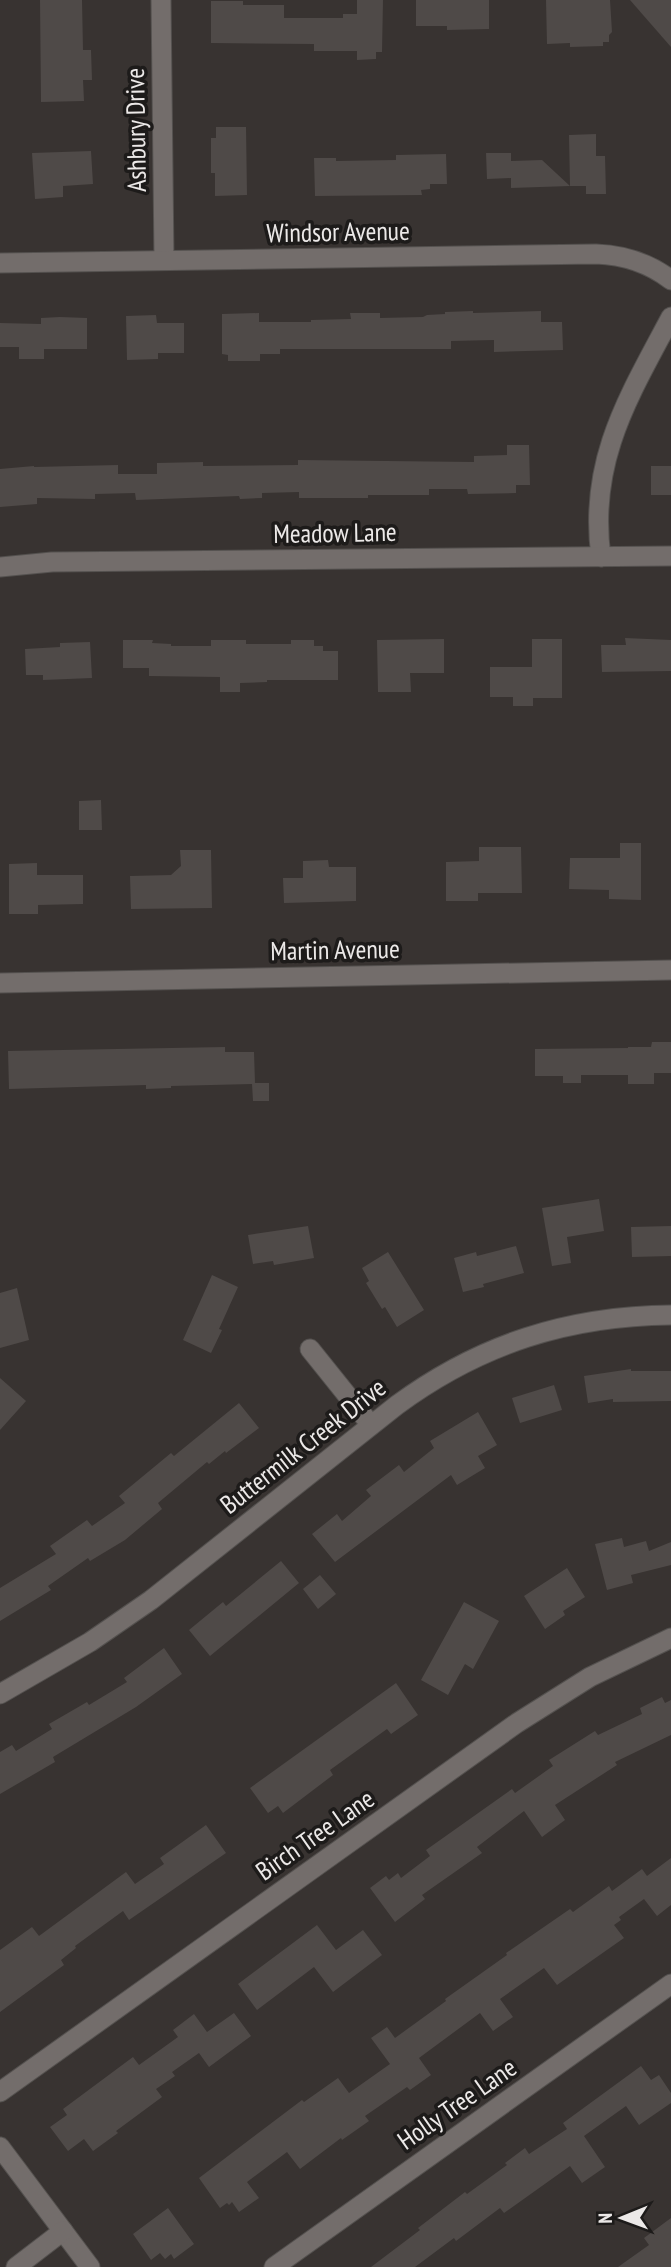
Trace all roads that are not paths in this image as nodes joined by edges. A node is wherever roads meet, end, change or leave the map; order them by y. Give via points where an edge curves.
1 (161, 0) edge
2 (164, 260) junction
3 (0, 263) edge
4 (671, 280) edge
5 (671, 317) edge
6 (671, 556) edge
7 (601, 557) junction
8 (0, 567) edge
9 (671, 970) edge
10 (0, 983) edge
11 (671, 1315) edge
12 (310, 1349) dead end
13 (371, 1425) junction
14 (671, 1638) edge
15 (0, 1694) edge
16 (671, 1984) edge
17 (0, 2091) edge
18 (0, 2147) edge
19 (63, 2231) junction
20 (16, 2267) edge
21 (90, 2267) edge
22 (274, 2267) edge

1 - 2 street, Ashbury Drive
2 - 3 street, Windsor Avenue
2 - 4 street, Windsor Avenue via 596,254 639,262
5 - 7 street via 626,401 607,455 599,512
6 - 7 street, Meadow Lane
7 - 8 street, Meadow Lane via 51,562
9 - 10 street, Martin Avenue
11 - 13 street, Buttermilk Creek Drive via 588,1321 515,1340 434,1379
12 - 13 street
13 - 15 street, Buttermilk Creek Drive via 151,1600
14 - 17 street, Birch Tree Lane via 590,1677 526,1717
16 - 22 street, Holly Tree Lane
18 - 19 street
19 - 20 street
19 - 21 street

